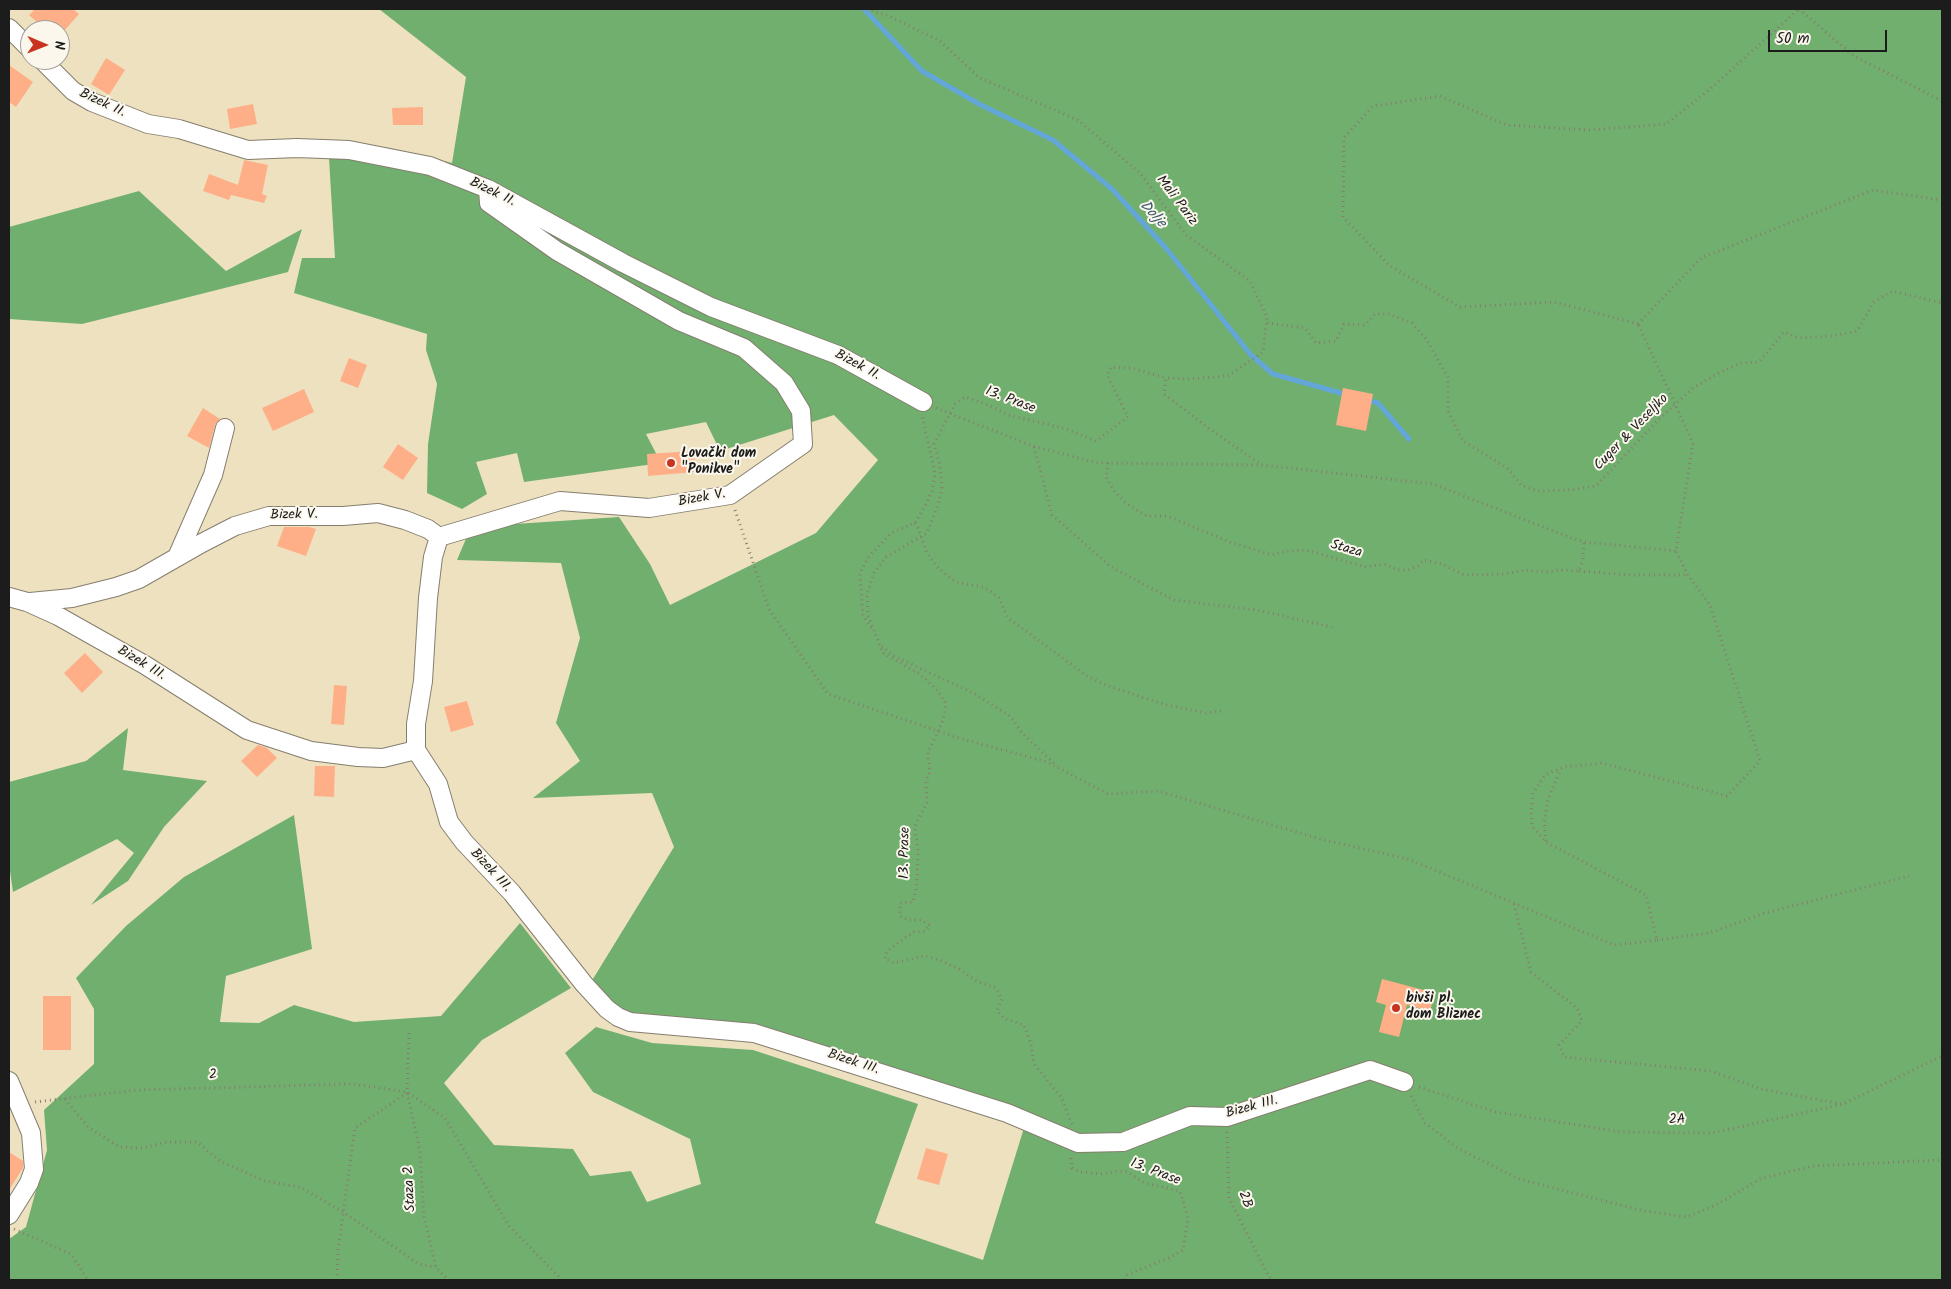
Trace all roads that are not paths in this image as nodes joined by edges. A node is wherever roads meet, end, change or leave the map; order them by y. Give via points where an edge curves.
1 (9, 28) edge
2 (20, 39) edge
3 (52, 70) edge
4 (488, 189) junction
5 (922, 402) road end
6 (225, 428) dead end
7 (439, 538) junction
8 (177, 557) junction
9 (9, 597) edge
10 (27, 602) junction
11 (416, 750) junction
12 (9, 1081) edge
13 (1404, 1082) road end
14 (9, 1215) edge

1 - 2 street
3 - 4 street, Bizek II. via 73,91 112,111 148,124 248,150 349,150 430,166
4 - 5 street, Bizek II. via 711,308 838,355
4 - 7 street, Bizek V. via 489,204 557,251 679,321 744,348 784,383 801,411 803,444 730,495 648,508 560,501
6 - 8 street via 213,476
7 - 8 street, Bizek V. via 405,520 378,513 268,516 235,526
7 - 11 street via 428,598
8 - 10 street, Bizek V. via 138,579 116,587 72,598
9 - 10 street, Bizek III.
10 - 11 street, Bizek III. via 145,665 247,730 311,751 358,757 383,758
11 - 13 street, Bizek III. via 438,784 449,822 464,842 512,893 607,1009 630,1022 754,1033 1007,1113 1078,1143 1123,1142 1190,1116 1227,1117 1370,1070
12 - 14 street via 31,1133 34,1169

